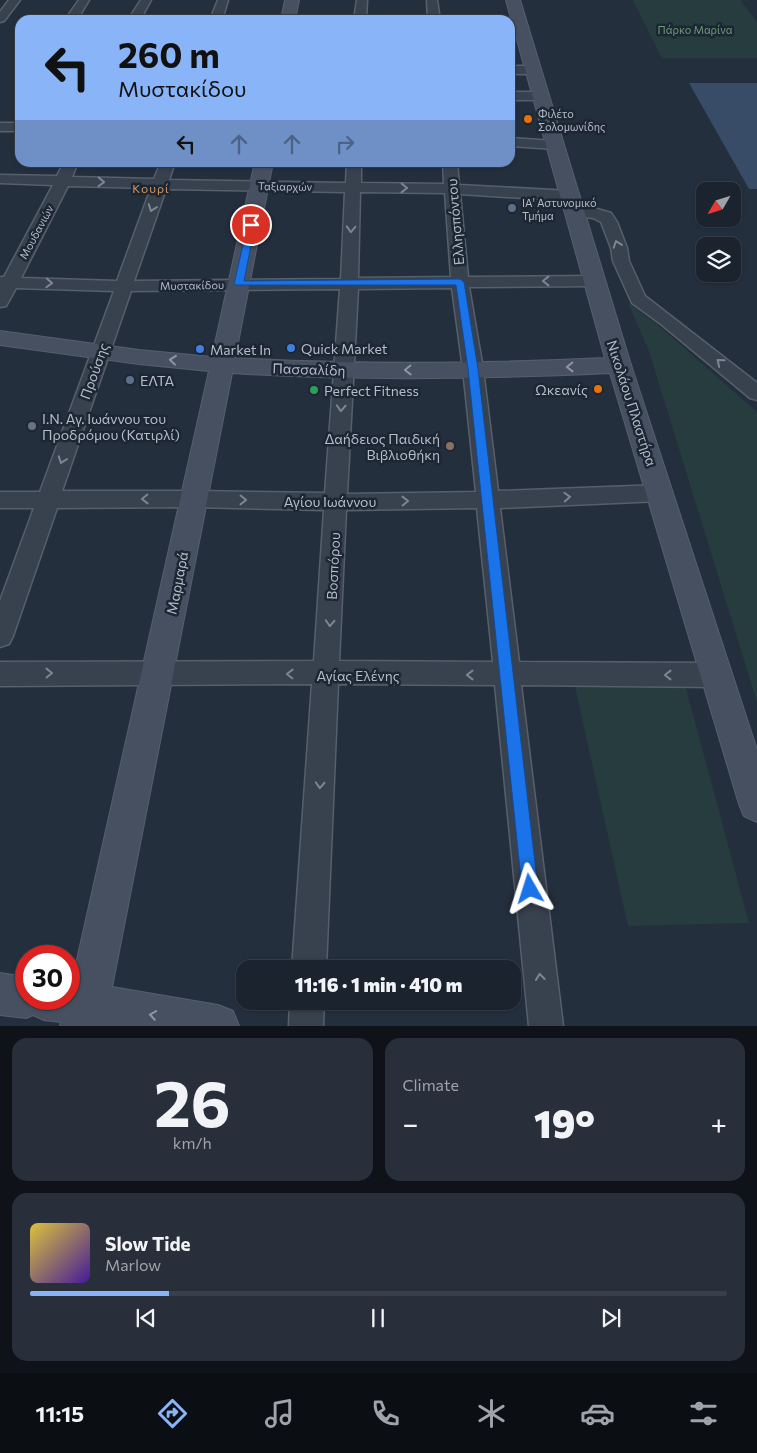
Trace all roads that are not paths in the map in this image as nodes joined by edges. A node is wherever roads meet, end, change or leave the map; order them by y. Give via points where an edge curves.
1 (15, 0) edge
2 (84, 0) edge
3 (146, 0) edge
4 (223, 0) edge
5 (292, 0) edge
6 (362, 0) edge
7 (432, 0) edge
8 (513, 0) edge
9 (74, 15) edge
10 (137, 15) edge
11 (218, 15) edge
12 (289, 15) edge
13 (360, 15) edge
14 (434, 15) edge
15 (514, 15) edge
16 (0, 19) edge
17 (0, 24) edge
18 (13, 24) dead end
19 (515, 26) edge
20 (515, 70) edge
21 (534, 70) junction
22 (515, 96) edge
23 (541, 96) junction
24 (15, 128) edge
25 (2, 130) edge
26 (515, 142) edge
27 (555, 144) junction
28 (68, 167) edge
29 (166, 167) edge
30 (263, 167) edge
31 (354, 167) edge
32 (450, 167) edge
33 (0, 179) edge
34 (63, 180) junction
35 (161, 184) junction
36 (259, 186) junction
37 (353, 188) junction
38 (452, 189) junction
39 (572, 204) junction
40 (594, 281) junction
41 (5, 282) edge
42 (460, 282) junction
43 (350, 283) junction
44 (239, 284) junction
45 (124, 286) junction
46 (0, 302) edge
47 (0, 338) edge
48 (101, 352) junction
49 (222, 365) junction
50 (619, 365) junction
51 (473, 369) junction
52 (343, 371) junction
53 (757, 393) edge
54 (660, 493) junction
55 (194, 499) junction
56 (0, 500) edge
57 (488, 500) junction
58 (48, 501) junction
59 (336, 502) junction
60 (0, 636) edge
61 (160, 672) junction
62 (0, 674) edge
63 (327, 675) junction
64 (506, 675) junction
65 (716, 675) junction
66 (757, 804) edge
67 (310, 960) edge
68 (0, 994) edge
69 (15, 996) edge
70 (72, 1010) edge
71 (307, 1010) edge
72 (85, 1015) edge
73 (218, 1026) edge
74 (306, 1026) edge
75 (546, 1026) edge

1 - 16 street
2 - 9 street
3 - 10 street
4 - 11 street
5 - 12 main road
6 - 13 street
7 - 14 street
8 - 15 main road, Νικολάου Πλαστήρα
17 - 18 street
19 - 21 main road, Νικολάου Πλαστήρα
20 - 21 street
21 - 23 main road, Νικολάου Πλαστήρα
22 - 23 street
23 - 27 main road, Νικολάου Πλαστήρα
24 - 25 street
26 - 27 street
27 - 39 main road, Νικολάου Πλαστήρα
28 - 34 street, Μουδανιών
29 - 35 street, Προύσης
30 - 36 main road, Μαρμαρά
31 - 37 street, Βοσπόρου
32 - 38 street, Ελλησπόντου
33 - 34 street, Ταξιαρχών
34 -> 35 street, Ταξιαρχών
34 - 41 street, Μουδανιών
35 - 36 street, Ταξιαρχών
35 -> 45 street, Προύσης
36 - 37 street, Ταξιαρχών
36 - 44 main road, Μαρμαρά
37 -> 38 street, Ταξιαρχών
37 -> 43 street, Βοσπόρου
38 - 39 street, Ταξιαρχών
38 - 42 street, Ελλησπόντου
39 - 40 main road, Νικολάου Πλαστήρα
53 -> 39 street, Ταξιαρχών via 638,299 605,216
40 -> 42 street, Μυστακίδου
40 - 50 main road, Νικολάου Πλαστήρα
41 -> 45 street, Μυστακίδου
41 - 46 street, Μουδανιών
42 - 43 street, Μυστακίδου
42 - 51 street, Ελλησπόντου
43 - 44 street, Μυστακίδου
43 - 52 street, Βοσπόρου
44 - 45 street, Μυστακίδου
44 - 49 main road, Μαρμαρά
45 - 48 street, Προύσης
47 - 48 main road, Πασσαλίδη
49 -> 48 main road, Πασσαλίδη
48 -> 58 street, Προύσης
49 - 52 main road, Πασσαλίδη
49 - 55 main road, Μαρμαρά
50 -> 51 main road, Πασσαλίδη
50 - 54 main road, Νικολάου Πλαστήρα
51 -> 52 main road, Πασσαλίδη
51 - 57 street, Ελλησπόντου
52 -> 59 street, Βοσπόρου
57 -> 54 street, Αγίου Ιωάννου
54 - 65 main road, Νικολάου Πλαστήρα
55 -> 58 street, Αγίου Ιωάννου
55 -> 59 street, Αγίου Ιωάννου
55 - 61 main road, Μαρμαρά
56 - 58 street, Αγίου Ιωάννου
59 -> 57 street, Αγίου Ιωάννου
57 - 64 street, Ελλησπόντου
58 - 60 street, Προύσης
59 -> 63 street, Βοσπόρου
62 -> 61 street, Αγίας Ελένης
63 -> 61 street, Αγίας Ελένης
61 - 72 main road, Μαρμαρά
64 -> 63 street, Αγίας Ελένης
63 -> 67 street, Βοσπόρου
65 -> 64 street, Αγίας Ελένης
75 -> 64 street, Ελλησπόντου
65 - 66 main road, Νικολάου Πλαστήρα
68 - 69 main road
70 - 72 main road
71 - 74 street
73 -> 72 main road

